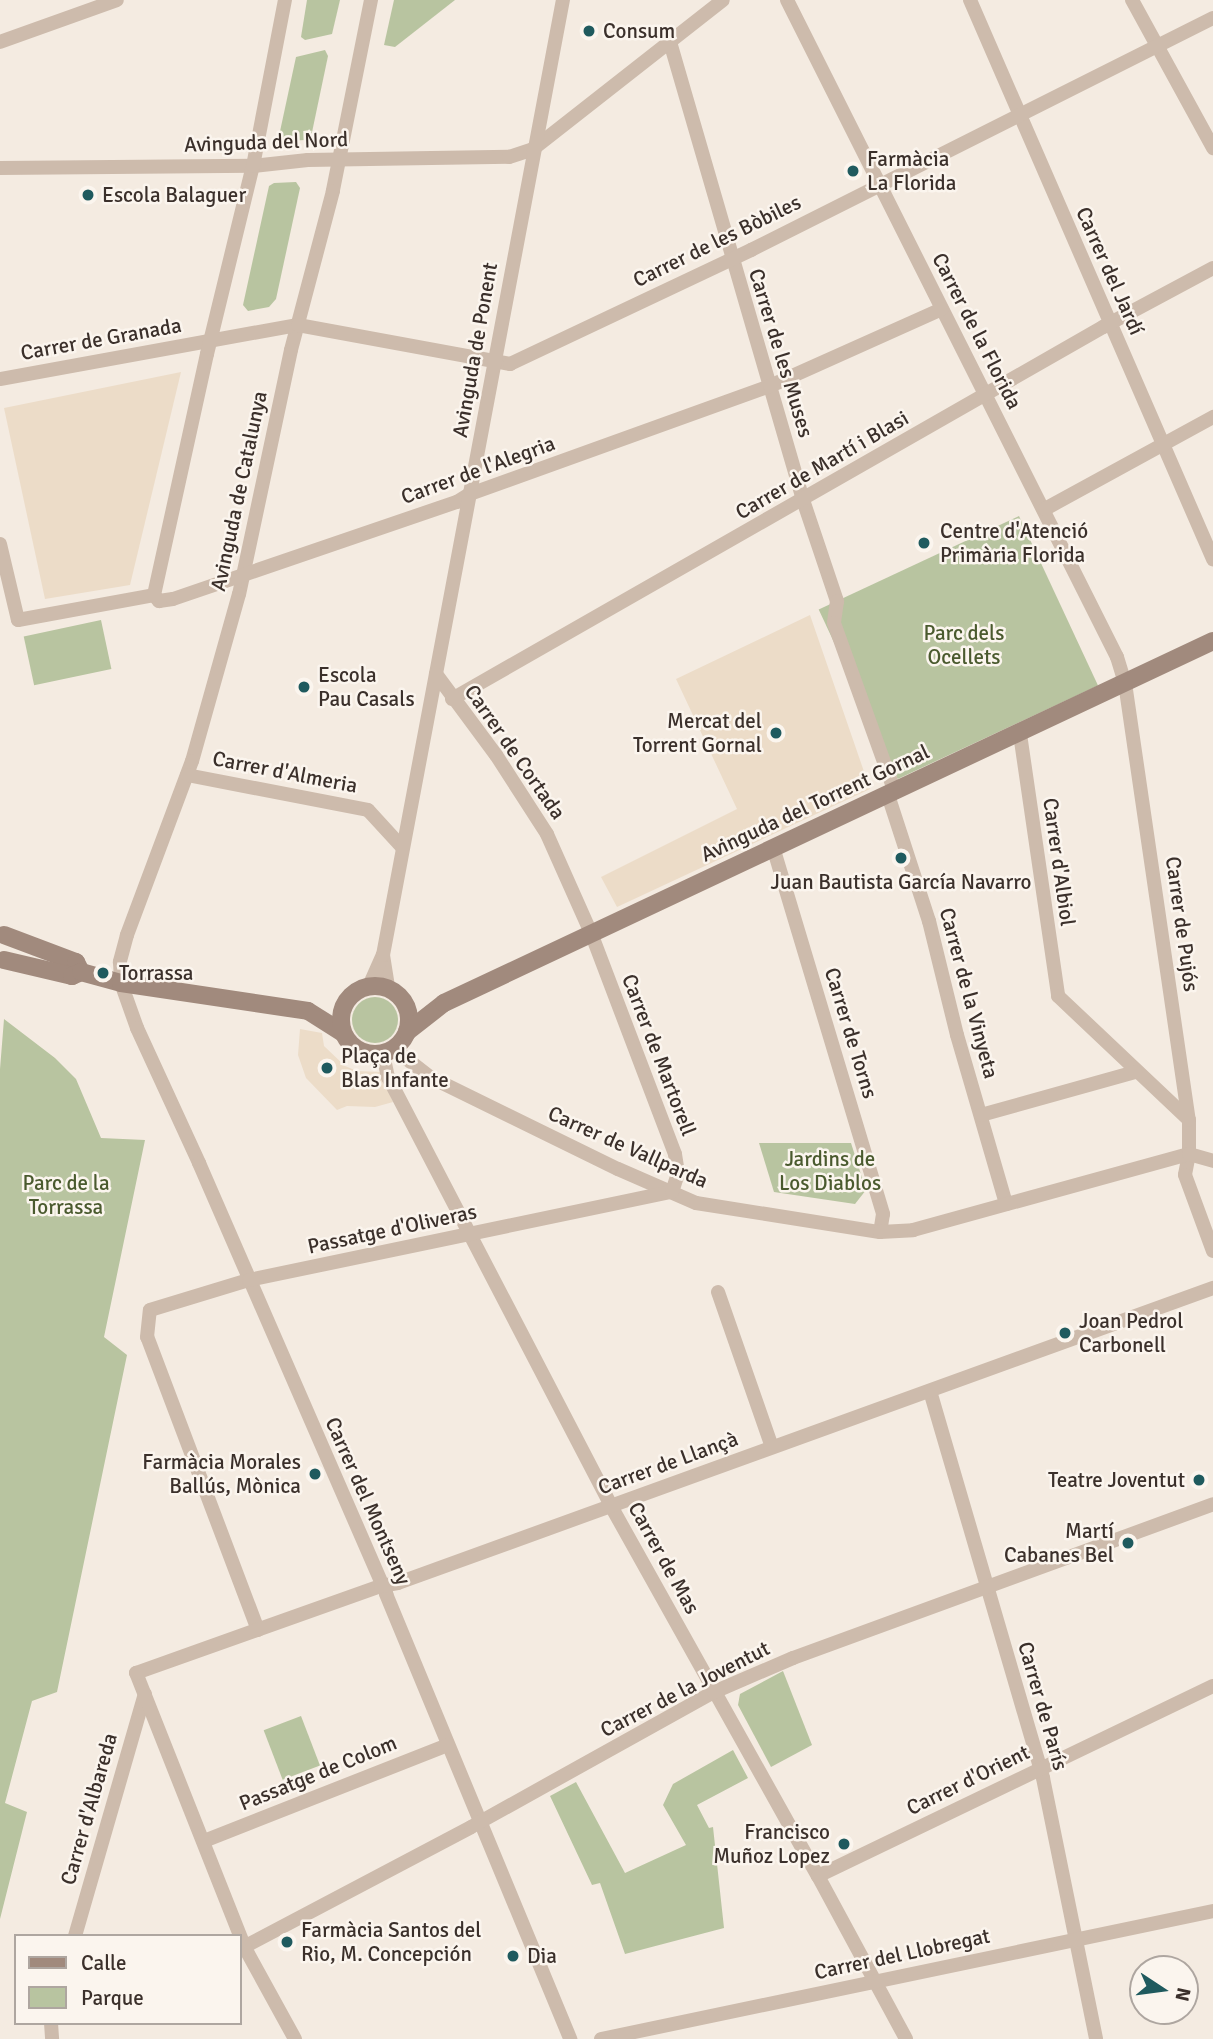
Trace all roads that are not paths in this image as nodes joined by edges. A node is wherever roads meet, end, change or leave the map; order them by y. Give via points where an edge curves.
1 (117, 0) edge
2 (285, 0) edge
3 (371, 0) edge
4 (563, 0) edge
5 (723, 0) edge
6 (788, 0) edge
7 (970, 0) edge
8 (1132, 0) edge
9 (1213, 18) edge
10 (0, 42) edge
11 (670, 42) junction
12 (1157, 46) junction
13 (1019, 115) junction
14 (1213, 148) edge
15 (533, 149) junction
16 (340, 160) junction
17 (253, 166) junction
18 (0, 167) edge
19 (881, 184) junction
20 (731, 259) junction
21 (1213, 268) edge
22 (942, 309) junction
23 (1110, 324) junction
24 (298, 325) junction
25 (210, 340) junction
26 (494, 362) junction
27 (0, 379) edge
28 (770, 386) junction
29 (985, 395) junction
30 (1213, 417) edge
31 (1166, 444) junction
32 (470, 494) junction
33 (803, 500) junction
34 (1045, 509) junction
35 (0, 544) edge
36 (1213, 559) edge
37 (244, 575) junction
38 (154, 595) junction
39 (1213, 641) edge
40 (436, 674) junction
41 (1125, 683) junction
42 (452, 699) junction
43 (1020, 734) junction
44 (187, 775) junction
45 (891, 793) junction
46 (401, 846) junction
47 (773, 847) junction
48 (591, 933) junction
49 (4, 935) dead end
50 (383, 956) junction
51 (4, 960) dead end
52 (81, 972) junction
53 (121, 983) junction
54 (369, 986) junction
55 (393, 991) junction
56 (346, 1001) junction
57 (436, 1006) junction
58 (308, 1011) junction
59 (407, 1032) junction
60 (343, 1034) junction
61 (389, 1051) junction
62 (1135, 1072) junction
63 (981, 1115) junction
64 (1189, 1120) junction
65 (1189, 1154) junction
66 (1213, 1161) edge
67 (672, 1192) junction
68 (1006, 1204) junction
69 (880, 1232) junction
70 (470, 1234) junction
71 (1213, 1251) edge
72 (249, 1280) junction
73 (1213, 1288) edge
74 (718, 1292) dead end
75 (930, 1391) junction
76 (772, 1447) junction
77 (1213, 1504) edge
78 (611, 1506) junction
79 (381, 1586) junction
80 (986, 1586) junction
81 (258, 1630) junction
82 (1213, 1686) edge
83 (714, 1692) junction
84 (145, 1695) junction
85 (448, 1745) junction
86 (1040, 1769) junction
87 (481, 1821) junction
88 (204, 1841) junction
89 (818, 1876) junction
90 (1213, 1910) edge
91 (76, 1934) edge
92 (237, 1934) edge
93 (1076, 1939) junction
94 (242, 1949) edge
95 (874, 1982) junction
96 (295, 2039) edge
97 (570, 2039) edge
98 (601, 2039) edge
99 (906, 2039) edge
100 (1096, 2039) edge

1 - 10 street
2 - 17 street
3 - 16 street, Avinguda de Catalunya
4 - 15 street, Avinguda de Ponent
5 - 11 street
6 - 19 street, Carrer de la Florida
7 - 13 street, Carrer del Jardí
8 - 12 street
9 - 12 street, Carrer de les Bòbiles
11 - 15 street
11 - 20 street, Carrer de les Muses
12 - 13 street, Carrer de les Bòbiles
12 - 14 street
13 - 19 street, Carrer de les Bòbiles
13 - 23 street, Carrer del Jardí
15 - 16 street, Avinguda del Nord via 509,158
15 - 26 street, Avinguda de Ponent
16 - 17 street, Avinguda del Nord
16 - 24 street, Avinguda de Catalunya
17 - 18 street, Avinguda del Nord
17 - 25 street
19 - 20 street, Carrer de les Bòbiles
19 - 22 street, Carrer de la Florida
20 - 26 street, Carrer de les Bòbiles via 516,362
20 - 28 street, Carrer de les Muses
21 - 23 street, Carrer de Martí i Blasi
22 - 28 street, Carrer de l'Alegria
22 - 29 street, Carrer de la Florida
23 - 29 street, Carrer de Martí i Blasi
23 - 31 street, Carrer del Jardí
24 - 25 street, Carrer de les Bòbiles
24 - 26 street, Carrer de les Bòbiles
24 - 37 street, Avinguda de Catalunya
25 - 27 street, Carrer de Granada
25 - 38 street
26 - 32 street, Avinguda de Ponent
28 - 32 street, Carrer de l'Alegria
28 - 33 street, Carrer de les Muses
29 - 33 street, Carrer de Martí i Blasi
29 - 34 street, Carrer de la Florida
30 - 31 street
31 - 34 street
31 - 36 street, Carrer del Jardí
32 - 37 street, Carrer de l'Alegria
32 - 40 street, Avinguda de Ponent
33 - 42 street, Carrer de Martí i Blasi
33 - 45 street, Carrer de les Muses via 837,601 834,623
34 - 41 street, Carrer de la Florida via 1117,657
35 - 38 street, Carrer de l'Alegria via 18,620
37 - 38 street, Carrer de l'Alegria via 173,599 159,601
37 - 44 street, Avinguda de Catalunya
39 - 41 street, Avinguda del Torrent Gornal
40 - 42 street, Carrer de Cortada
40 - 46 street, Avinguda de Ponent
41 - 43 street, Avinguda del Torrent Gornal
41 - 64 street, Carrer de Pujós
42 - 48 street, Carrer de Cortada via 532,807
43 - 45 street, Avinguda del Torrent Gornal
43 - 62 street, Carrer d'Albiol via 1058,996
44 - 46 street, Carrer d'Almeria via 368,810
44 - 53 street, Avinguda de Catalunya via 127,934 120,962
45 - 47 street, Avinguda del Torrent Gornal
45 - 63 street, Carrer de la Vinyeta
46 - 50 street, Avinguda de Ponent
47 - 48 street, Avinguda del Torrent Gornal
47 - 69 street, Carrer de Torns via 883,1214
48 - 57 street, Avinguda del Torrent Gornal
48 - 67 street, Carrer de Martorell via 675,1154 678,1173
49 - 52 street via 76,962
50 - 54 street, Avinguda de Ponent
50 - 55 street, Avinguda de Ponent
51 - 52 street via 72,976
52 - 53 street
53 - 58 street
53 - 72 street, Carrer del Montseny
54 - 55 street
54 - 56 street
55 - 57 street
55 - 59 street via 408,1011
56 - 58 street
56 - 60 street via 341,1017
57 - 59 street, Avinguda del Torrent Gornal
58 - 60 street
59 - 61 street
60 - 61 street via 364,1053
61 - 67 street, Carrer de Vallparda via 430,1077
61 - 70 street, Carrer de Mas via 388,1077
62 - 63 street
62 - 64 street
63 - 68 street, Carrer de la Vinyeta
64 - 65 street, Carrer de Pujós
65 - 66 street
65 - 68 street, Carrer de Vallparda
65 - 71 street, Carrer de Pujós via 1185,1175
67 - 69 street, Carrer de Vallparda via 714,1208
67 - 70 street, Passatge d'Oliveras
68 - 69 street, Carrer de Vallparda via 906,1231
70 - 72 street, Passatge d'Oliveras
70 - 78 street, Carrer de Mas
72 - 79 street, Carrer del Montseny
72 - 81 street, Passatge d'Oliveras via 150,1310 147,1337
73 - 75 street, Carrer de Llançà
74 - 76 street
75 - 76 street, Carrer de Llançà
75 - 80 street, Carrer de París
76 - 78 street, Carrer de Llançà
77 - 80 street, Carrer de la Joventut
78 - 79 street, Carrer de Llançà
78 - 83 street, Carrer de Mas
79 - 81 street, Carrer de Llançà
79 - 85 street, Carrer del Montseny
80 - 83 street, Carrer de la Joventut
80 - 86 street, Carrer de París
81 - 84 street, Carrer de Llançà via 136,1673
82 - 86 street, Carrer d'Orient
83 - 87 street, Carrer de la Joventut
83 - 89 street, Carrer de Mas
84 - 88 street
84 - 91 street, Carrer d'Albareda
85 - 87 street, Carrer del Montseny
85 - 88 street, Passatge de Colom
86 - 89 street, Carrer d'Orient
86 - 93 street, Carrer de París
87 - 94 street, Carrer de la Joventut
87 - 97 street, Carrer del Montseny
88 - 92 street
89 - 95 street, Carrer de Mas
90 - 93 street, Carrer del Llobregat
93 - 95 street, Carrer del Llobregat
93 - 100 street, Carrer de París
94 - 96 street
95 - 98 street, Carrer del Llobregat
95 - 99 street, Carrer de Mas

